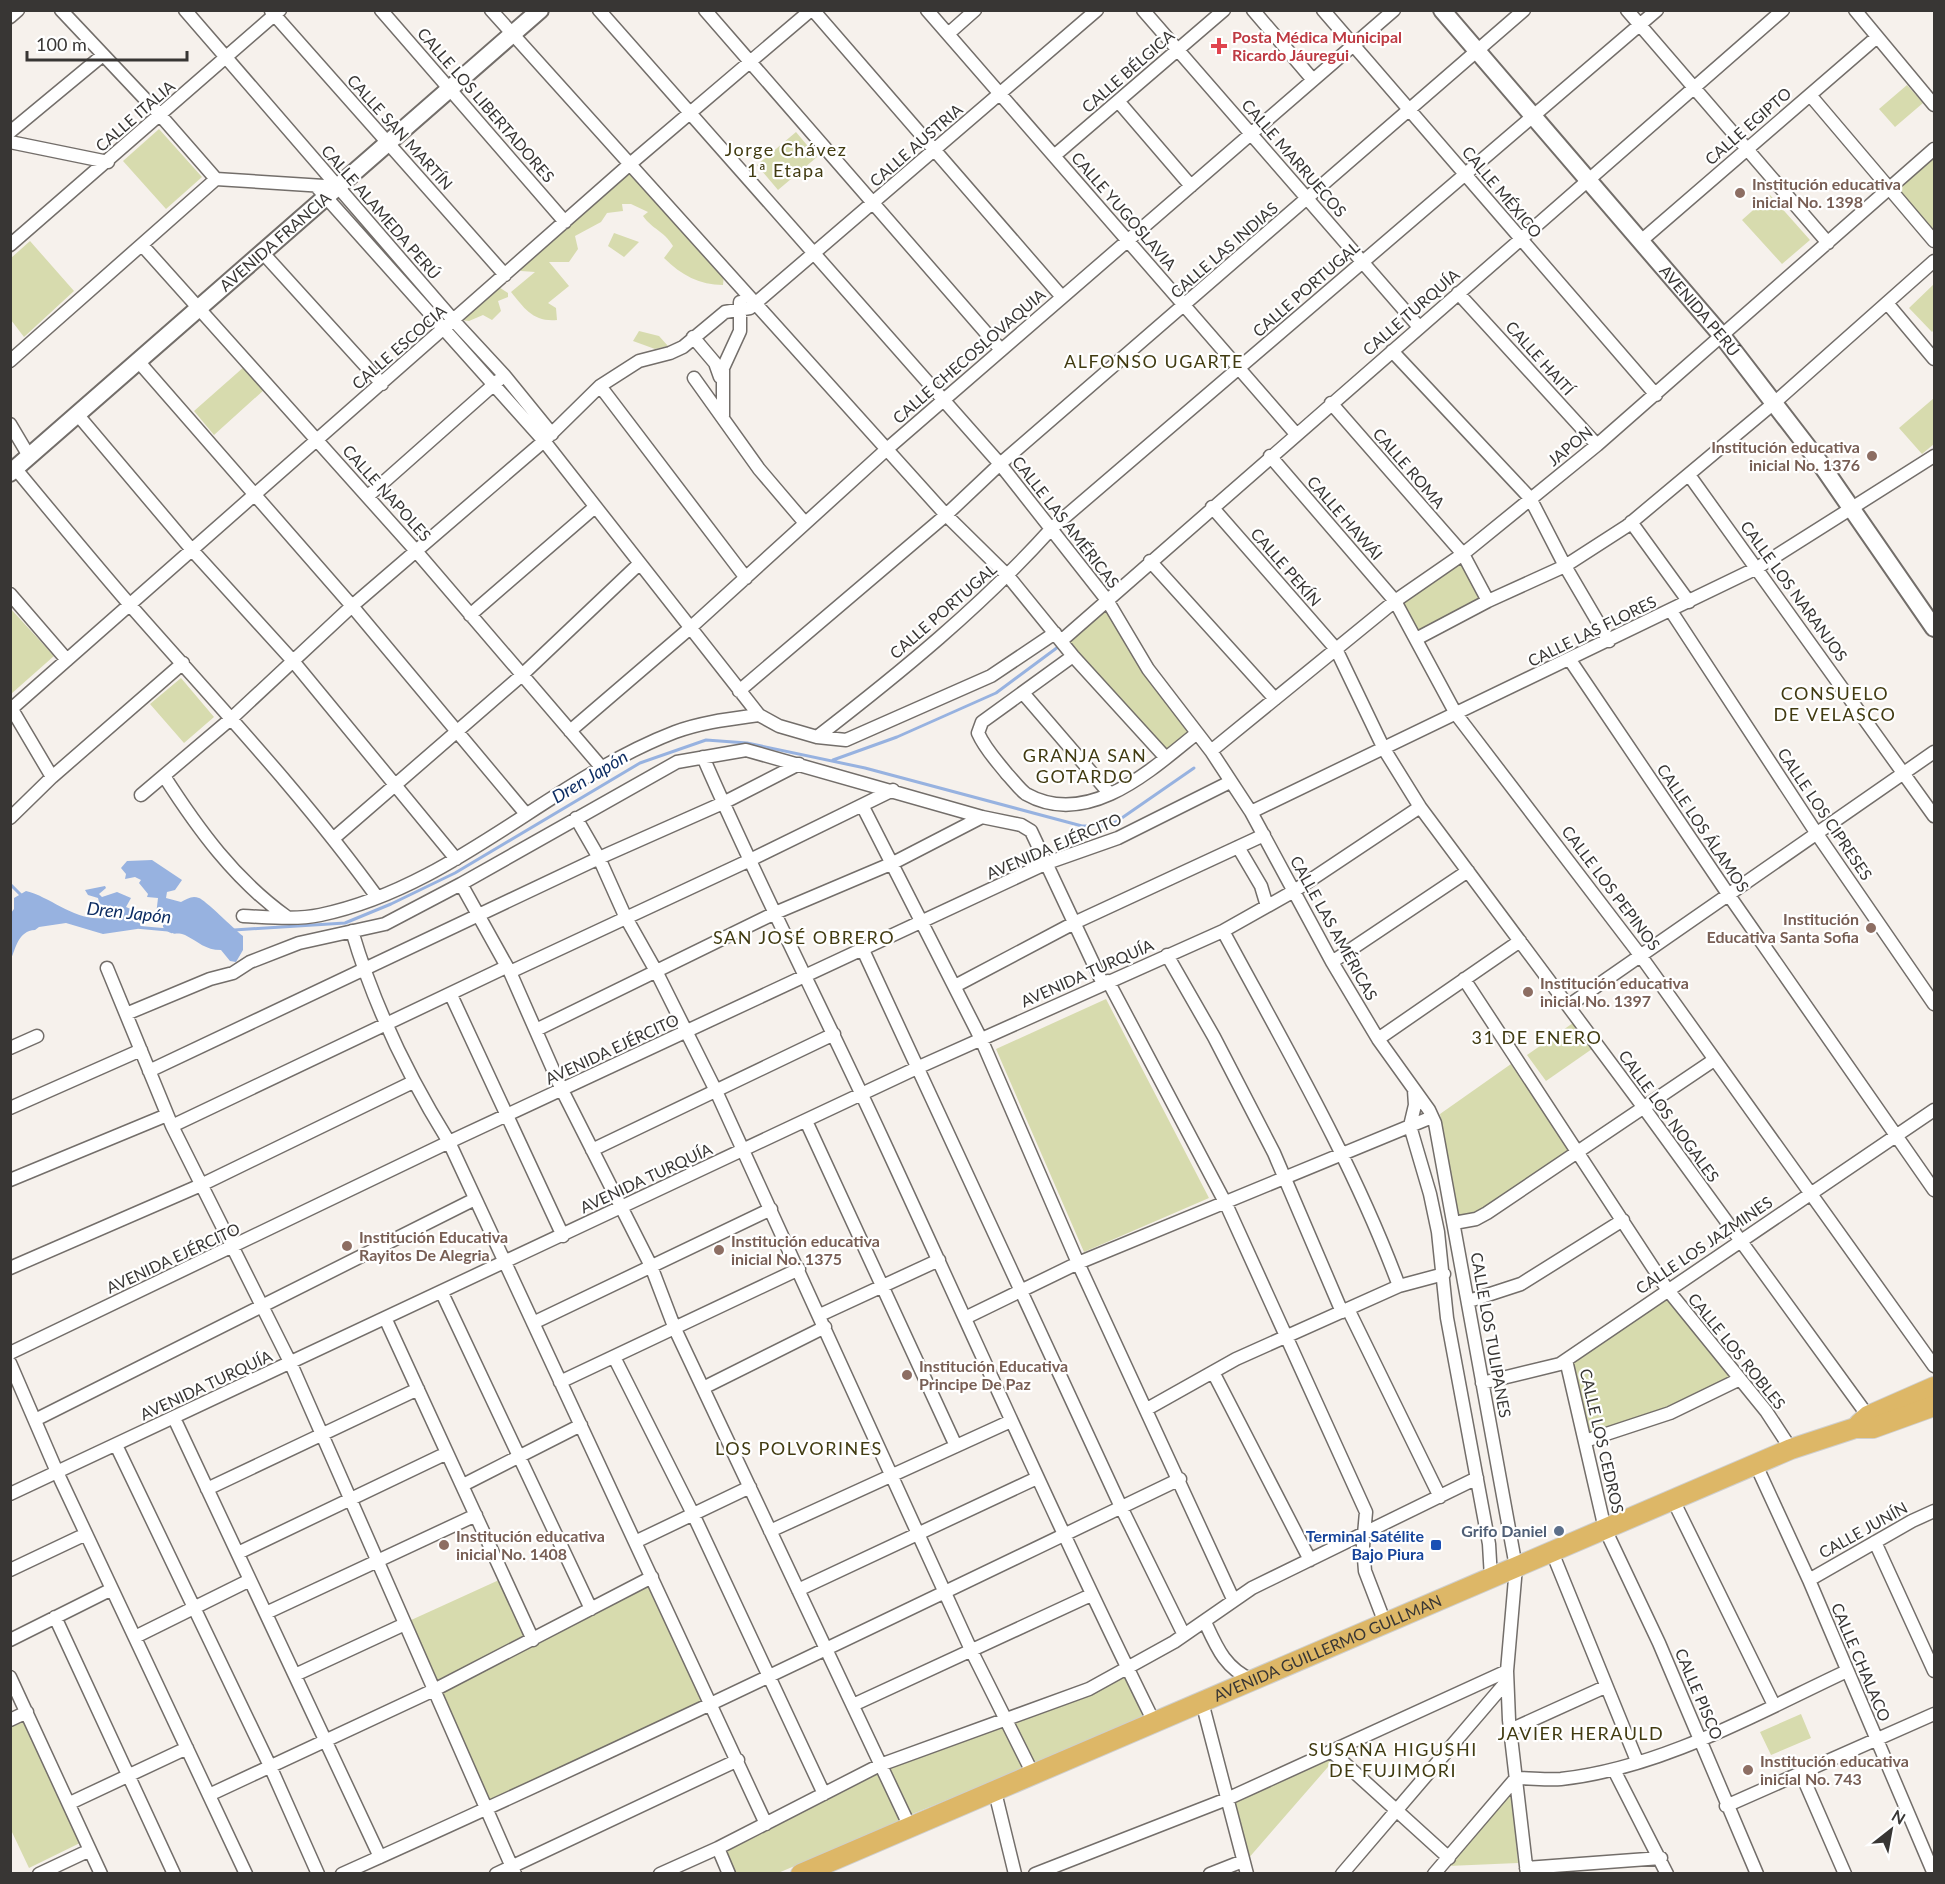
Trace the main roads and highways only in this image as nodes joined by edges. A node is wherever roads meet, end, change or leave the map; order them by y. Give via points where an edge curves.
1 (1935, 1387) edge
2 (1935, 1406) edge
3 (1862, 1422) junction
4 (808, 1872) edge

1 - 3 main road, AVENIDA GUILLERMO GULLMAN
2 - 3 main road, AVENIDA GUILLERMO GULLMAN via 1873,1428
3 - 4 main road, AVENIDA GUILLERMO GULLMAN via 1791,1449

